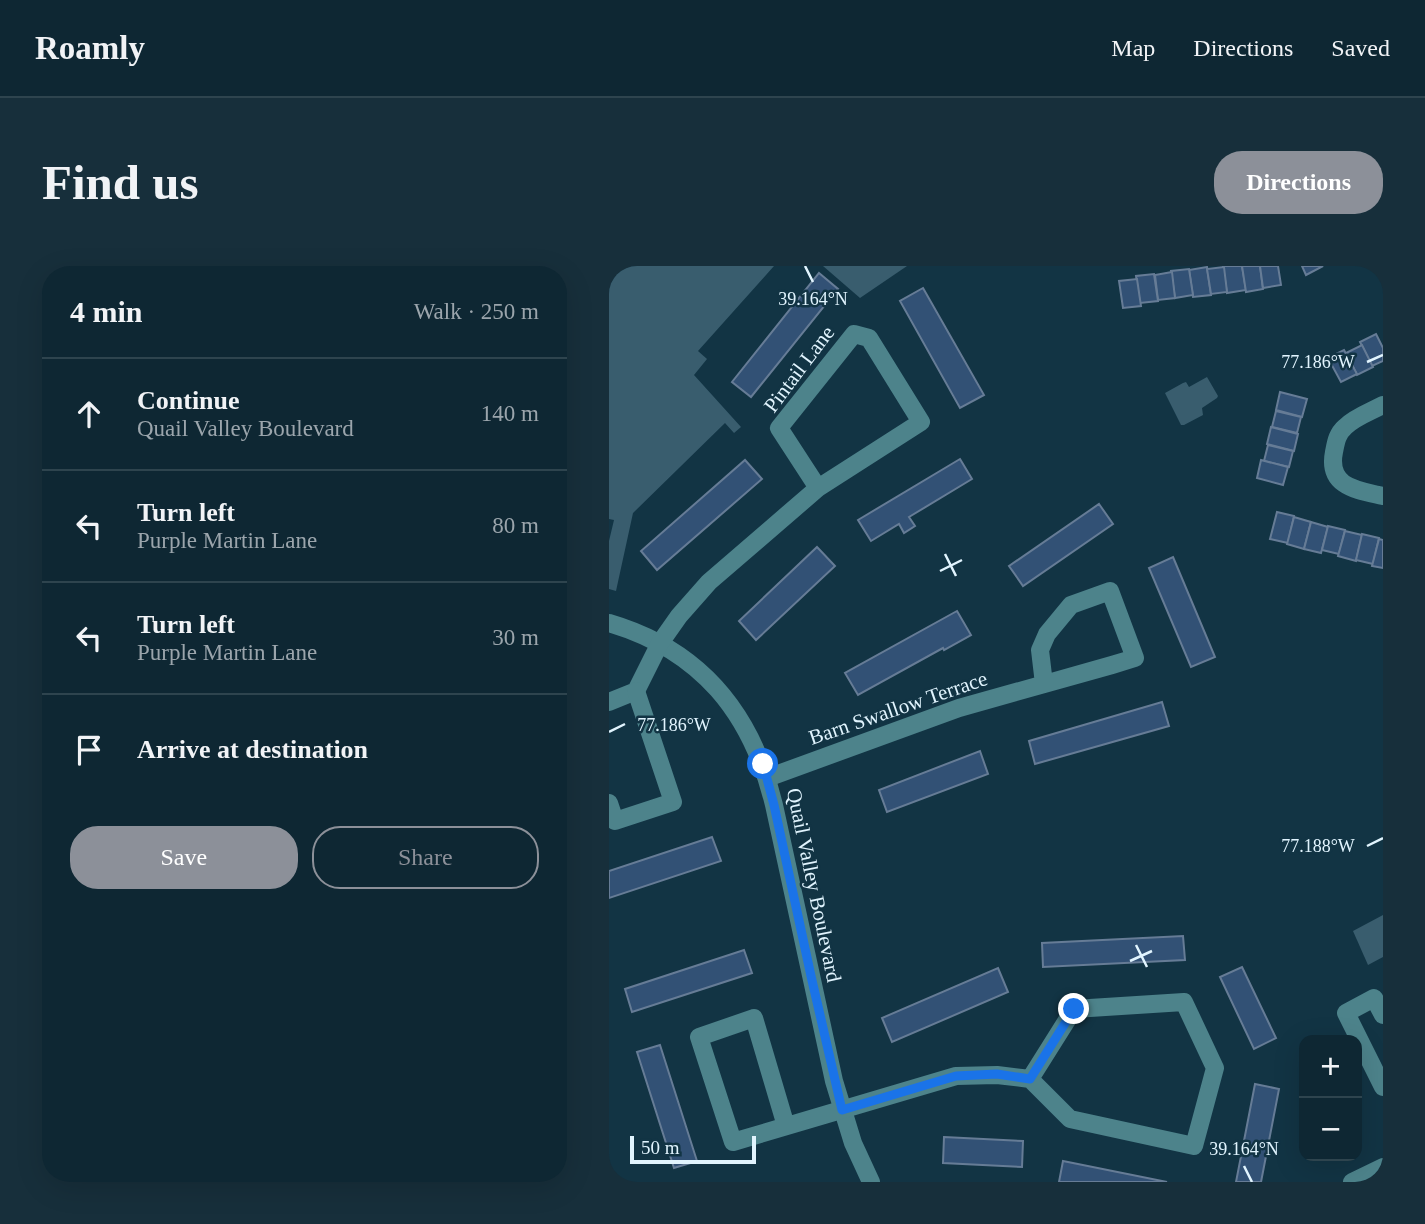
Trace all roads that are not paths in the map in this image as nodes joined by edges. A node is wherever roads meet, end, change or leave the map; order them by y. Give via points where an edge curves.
1 (1383, 405) edge
2 (818, 488) junction
3 (1383, 496) edge
4 (609, 623) edge
5 (660, 643) junction
6 (1044, 684) junction
7 (636, 691) junction
8 (609, 702) edge
9 (767, 778) junction
10 (609, 803) edge
11 (1379, 996) edge
12 (1383, 1015) edge
13 (1030, 1079) junction
14 (1383, 1087) edge
15 (842, 1110) junction
16 (786, 1126) junction
17 (1383, 1167) edge
18 (871, 1182) edge
19 (1352, 1182) edge

1 - 3 street via 1343,429 1332,461 1336,476 1347,487
2 - 2 street, Pintail Lane via 921,422 869,338 854,334 779,428
2 - 5 street, Pintail Lane via 709,582
4 - 5 street, Quail Valley Boulevard
5 - 7 street, Pintail Lane
5 - 9 street, Quail Valley Boulevard via 701,672 725,698 749,734
6 - 6 street, Barn Swallow Terrace via 1135,658 1110,591 1071,605 1047,634 1040,650
6 - 9 street, Barn Swallow Terrace via 960,708
7 - 8 street
7 - 10 street via 673,802 615,821
9 - 15 street, Quail Valley Boulevard
11 - 12 street
11 - 14 street via 1346,1013
13 - 13 street via 1074,1009 1184,1002 1215,1068 1194,1146 1069,1119
13 - 15 street via 997,1074 956,1076
15 - 16 street
15 - 18 street, Quail Valley Boulevard
16 - 16 street via 733,1142 699,1037 754,1018
17 - 19 street

